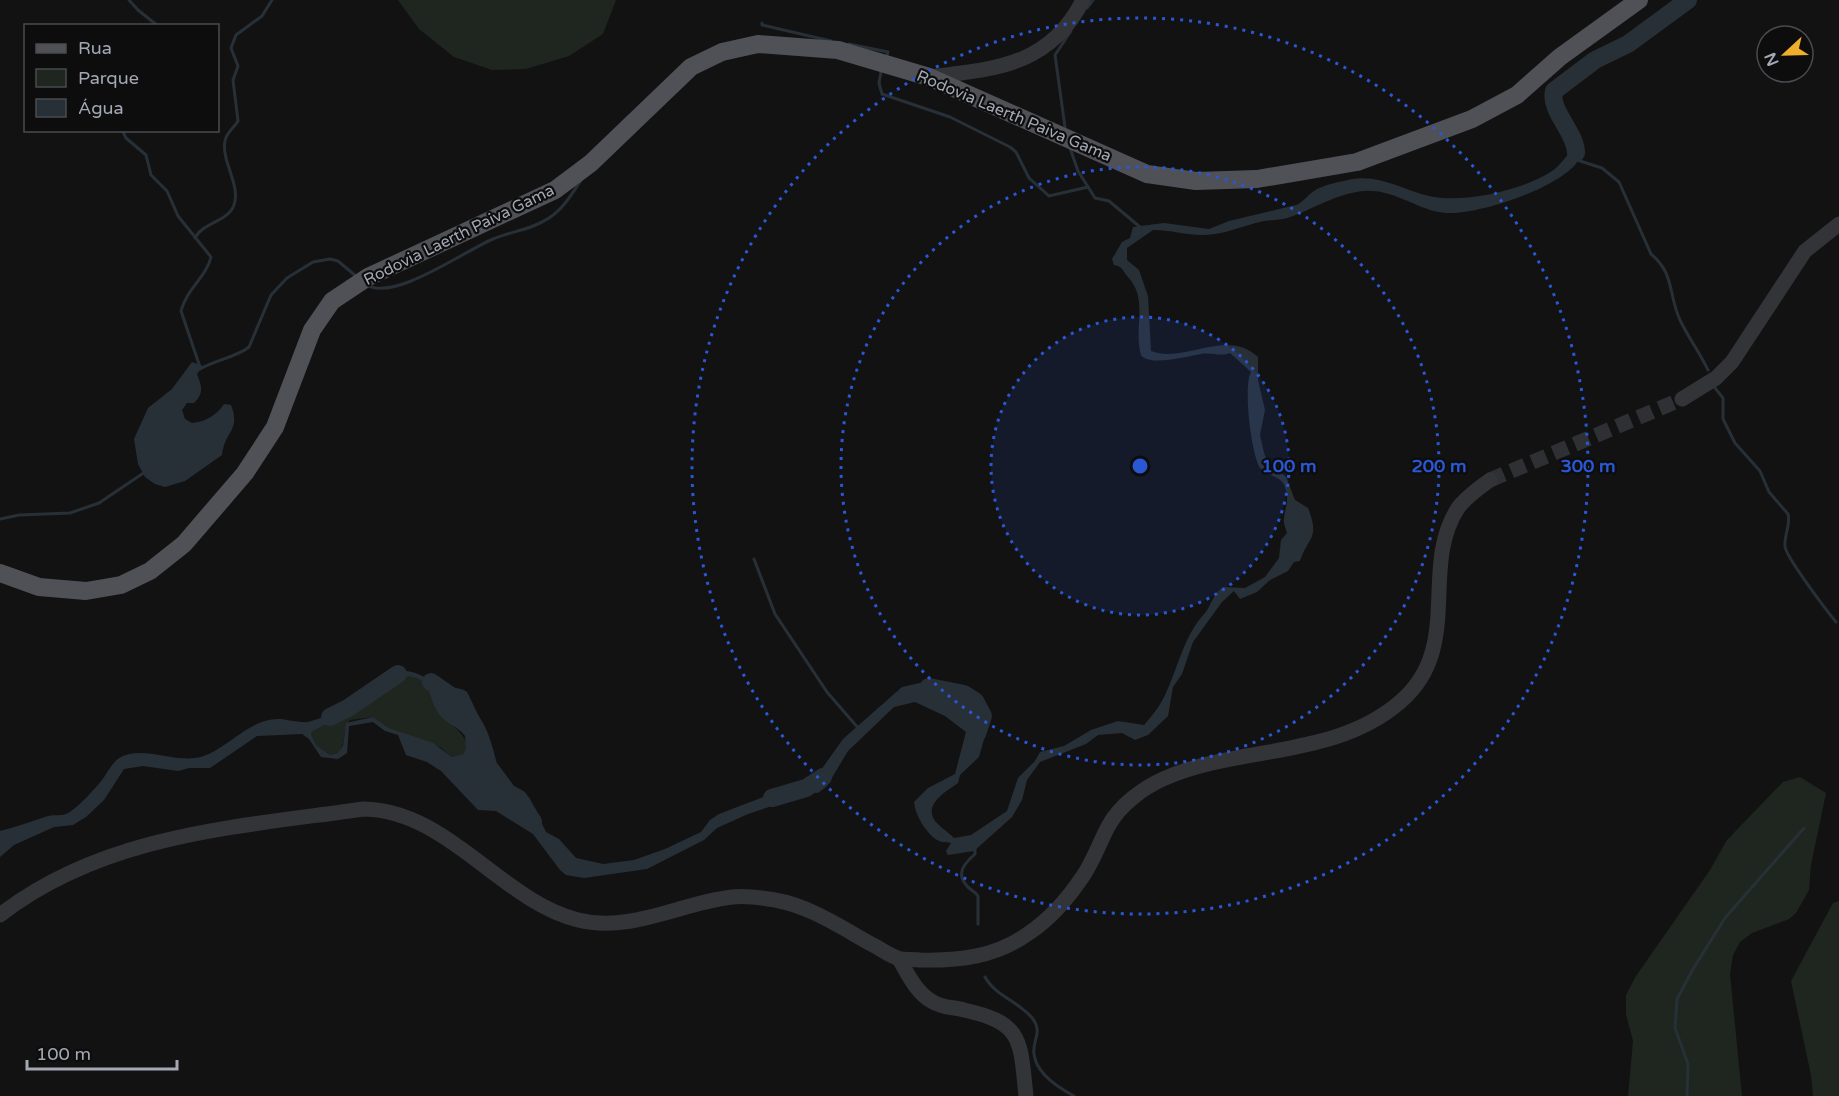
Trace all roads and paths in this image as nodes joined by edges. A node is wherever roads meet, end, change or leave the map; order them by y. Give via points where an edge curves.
1 (1083, 0) edge
2 (1639, 0) edge
3 (929, 77) junction
4 (1839, 224) edge
5 (1682, 399) tunnel mouth
6 (1490, 480) tunnel mouth
7 (0, 573) edge
8 (0, 915) edge
9 (899, 958) junction
10 (1026, 1096) edge

1 - 3 street via 1056,40 1037,54 986,69
2 - 3 main road, Rodovia Laerth Paiva Gama via 1579,42 1517,95 1480,115 1357,162 1257,179 1196,181 1148,174
3 - 7 main road, Rodovia Laerth Paiva Gama via 837,50 795,46 759,44 706,58 691,67 591,163 555,190 368,277 332,301 312,330 275,427 216,507 184,544 156,567 121,585 86,591 39,587
4 - 5 street via 1805,251 1732,362 1716,378
6 - 9 street via 1460,504 1453,517 1441,556 1440,605 1433,650 1428,668 1402,701 1368,726 1352,732 1164,779 1113,818 1084,875 1043,923 1026,936 974,958
8 - 9 street via 73,871 143,844 231,827 379,809 402,815 435,832 546,908 576,920 633,922 692,905 753,897 802,908
9 - 10 street via 913,983 933,1003 993,1017 1011,1029 1022,1053

